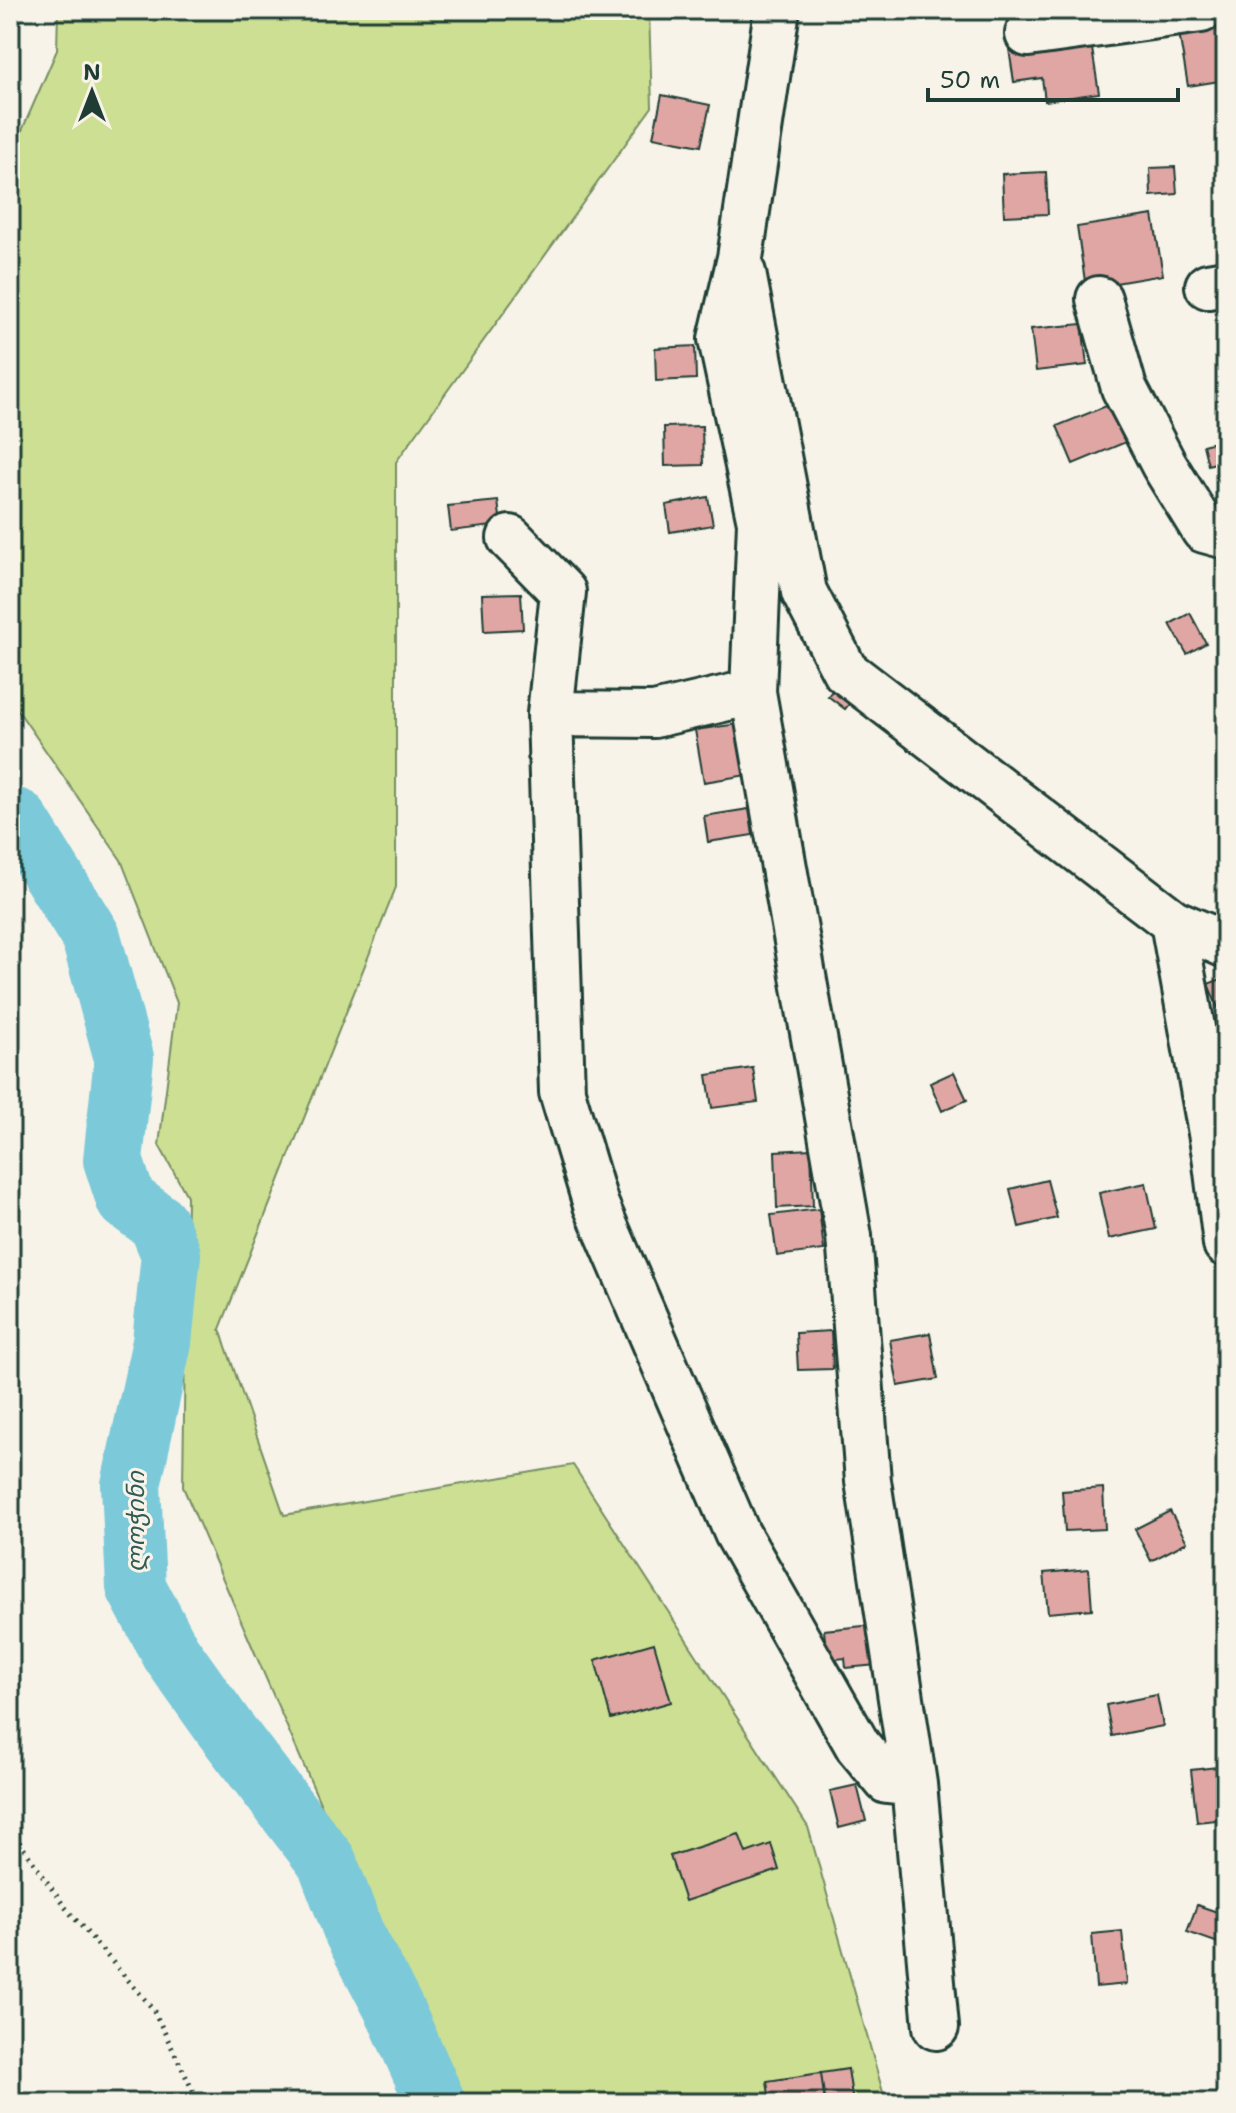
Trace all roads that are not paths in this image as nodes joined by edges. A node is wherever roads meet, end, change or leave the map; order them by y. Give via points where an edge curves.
1 (777, 10) edge
2 (1201, 10) edge
3 (1028, 34) dead end
4 (740, 258) junction
5 (1099, 299) dead end
6 (1226, 536) edge
7 (510, 538) dead end
8 (753, 692) junction
9 (550, 714) junction
10 (1173, 922) junction
11 (1226, 945) edge
12 (1226, 1244) edge
13 (914, 1784) junction
14 (936, 2027) dead end

1 - 4 street
2 - 3 street
4 - 8 street via 721,339 760,522
4 - 10 street via 804,592 845,671
5 - 6 street via 1124,388 1164,465 1204,530
7 - 9 street via 563,592
8 - 9 street via 654,715
8 - 13 street via 849,1236 868,1481
9 - 13 street via 562,1092 596,1205 737,1533 858,1746 887,1781
10 - 11 street
10 - 12 street
13 - 14 street

